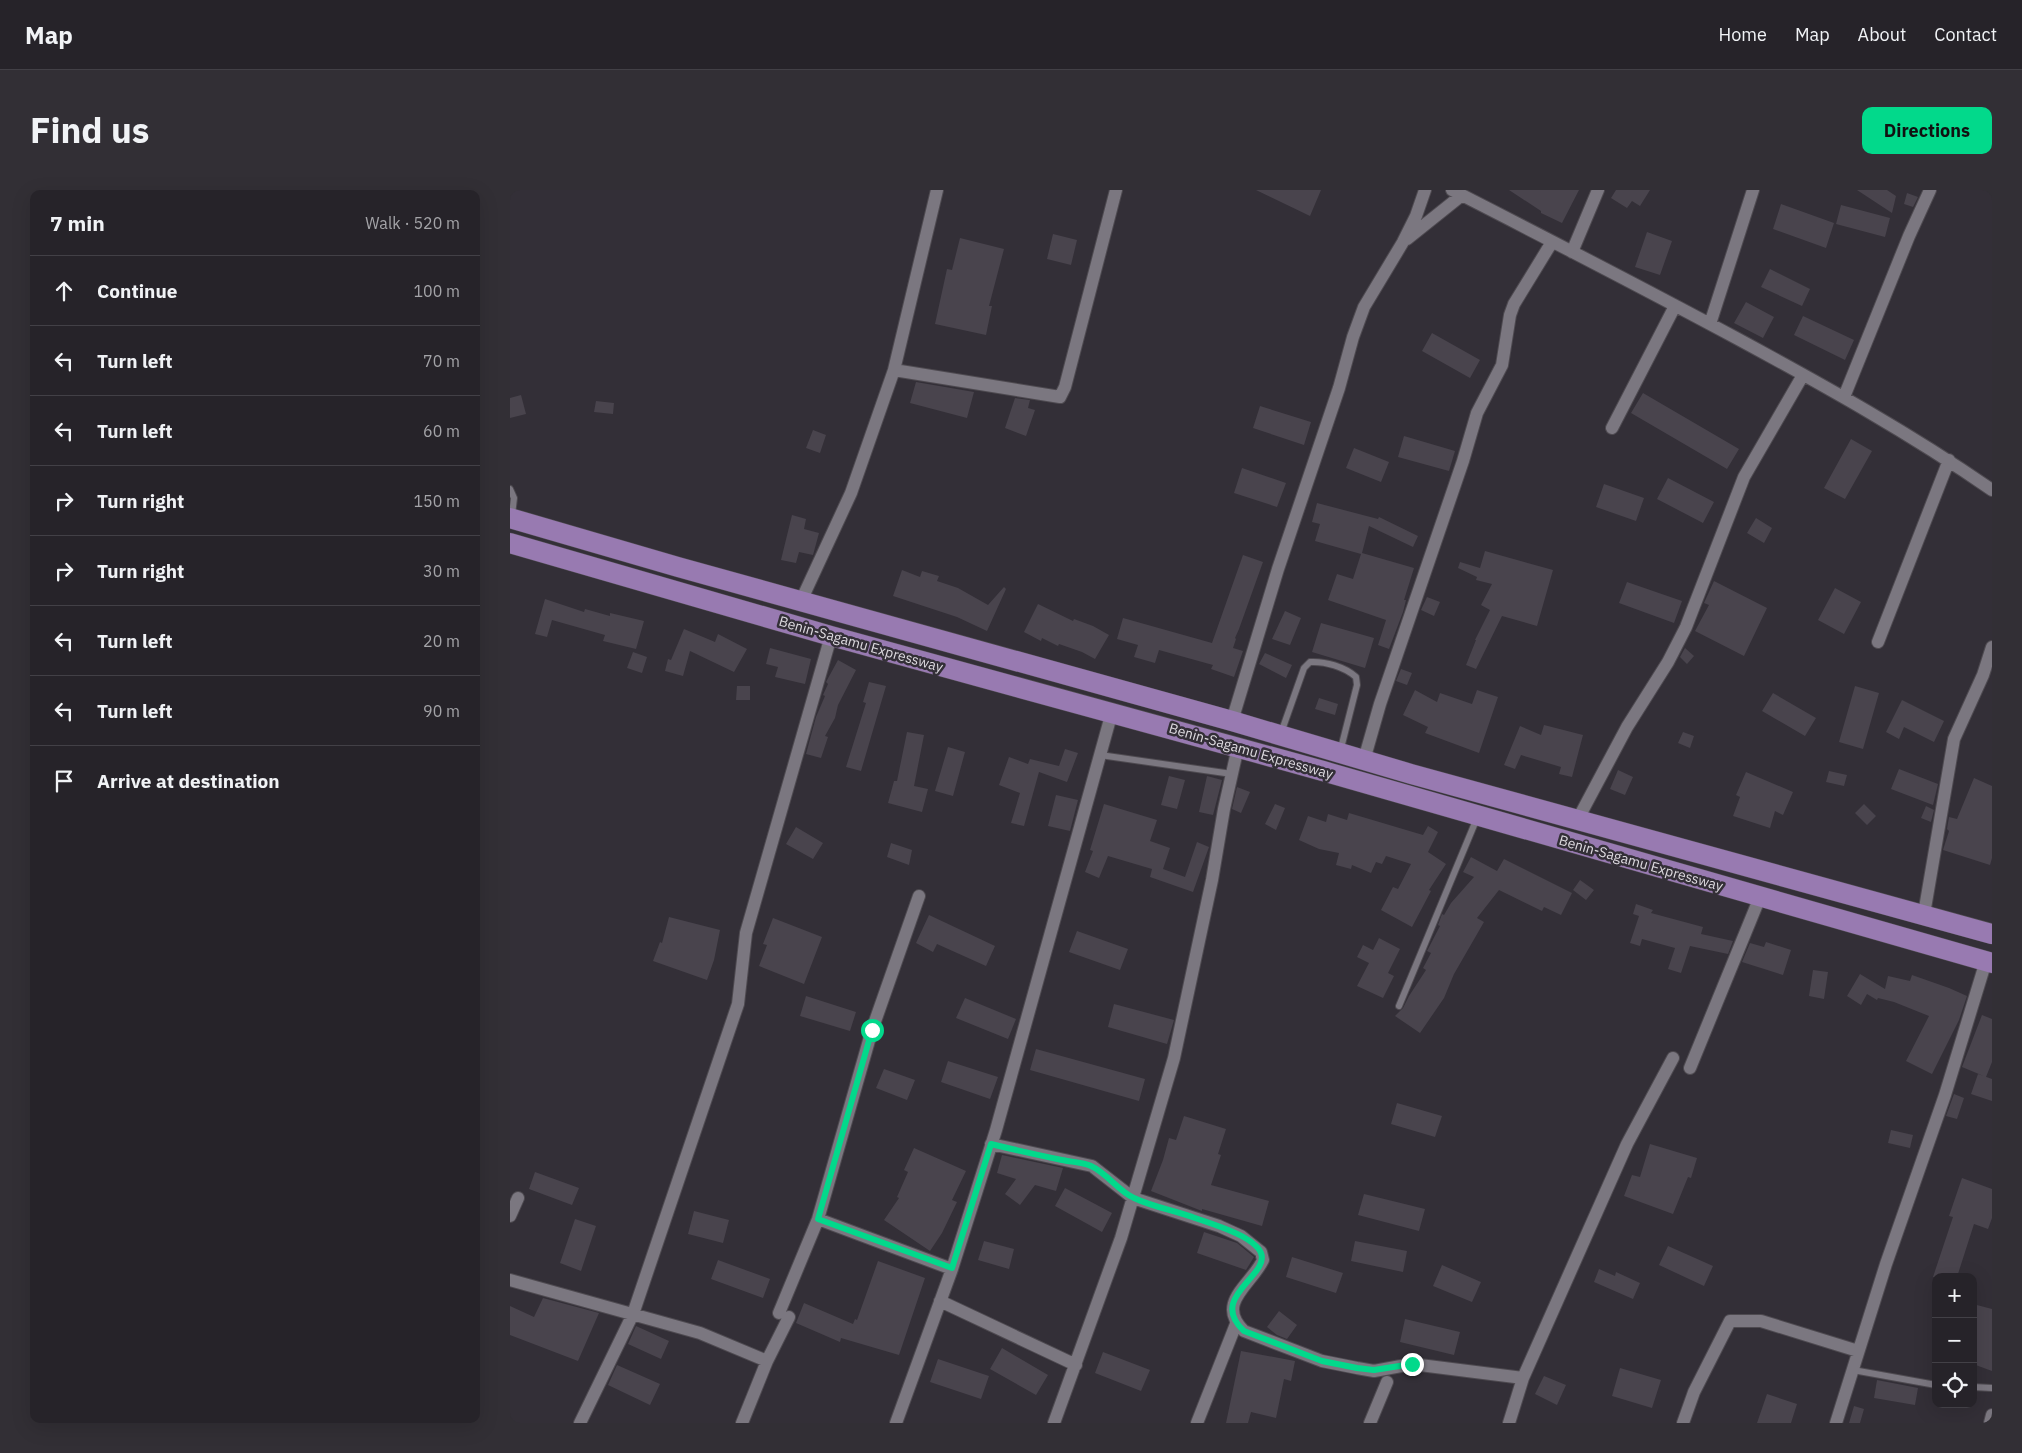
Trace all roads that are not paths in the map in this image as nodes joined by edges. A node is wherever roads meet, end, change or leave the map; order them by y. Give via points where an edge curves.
1 (937, 190) edge
2 (1116, 190) edge
3 (1425, 190) edge
4 (1598, 190) edge
5 (1753, 190) edge
6 (1930, 190) edge
7 (1457, 193) edge
8 (1403, 242) junction
9 (1552, 242) junction
10 (1572, 252) junction
11 (1675, 306) junction
12 (1710, 324) junction
13 (894, 370) junction
14 (1803, 375) junction
15 (1844, 397) junction
16 (1612, 428) dead end
17 (1948, 460) junction
18 (510, 488) edge
19 (1992, 490) edge
20 (511, 518) edge
21 (510, 543) edge
22 (801, 601) junction
23 (831, 636) junction
24 (1878, 642) dead end
25 (1992, 647) edge
26 (1112, 712) junction
27 (1232, 721) junction
28 (1280, 735) junction
29 (1238, 747) junction
30 (1340, 753) junction
31 (1100, 755) junction
32 (1364, 760) junction
33 (1232, 774) junction
34 (1478, 815) junction
35 (1578, 819) junction
36 (919, 896) dead end
37 (1760, 897) junction
38 (1924, 914) junction
39 (1992, 934) edge
40 (1989, 962) edge
41 (1399, 1006) dead end
42 (1673, 1058) dead end
43 (1690, 1068) dead end
44 (991, 1144) junction
45 (518, 1198) dead end
46 (1133, 1198) junction
47 (510, 1216) edge
48 (818, 1219) junction
49 (952, 1268) junction
50 (510, 1280) edge
51 (940, 1301) junction
52 (633, 1314) junction
53 (1236, 1324) junction
54 (1858, 1351) junction
55 (767, 1361) junction
56 (1076, 1365) junction
57 (1852, 1370) junction
58 (1523, 1378) junction
59 (1387, 1382) dead end
60 (1932, 1384) edge
61 (1977, 1387) edge
62 (1992, 1388) edge
63 (1992, 1415) edge
64 (580, 1423) edge
65 (742, 1423) edge
66 (896, 1423) edge
67 (1054, 1423) edge
68 (1197, 1423) edge
69 (1370, 1423) edge
70 (1509, 1423) edge
71 (1682, 1423) edge
72 (1836, 1423) edge
73 (1990, 1423) edge

1 - 13 street
2 - 13 street via 1060,397
3 - 8 street
4 - 10 street
5 - 12 street
6 - 15 street
7 - 8 street
7 - 9 street
8 - 27 street via 1364,307
9 - 10 street
9 - 32 street via 1514,304 1502,365 1477,413
10 - 11 street
11 - 12 street
11 - 16 street
12 - 14 street
13 - 22 street via 850,493
14 - 15 street
14 - 35 street via 1744,477 1686,627
15 - 17 street
17 - 19 street
17 - 24 street
18 - 20 lane via 514,498
20 - 22 highway
21 - 23 highway, Benin-Sagamu Expressway
22 - 27 highway
23 - 26 highway, Benin-Sagamu Expressway
23 - 52 street via 746,933 738,1004
25 - 38 street via 1954,739
26 - 29 highway, Benin-Sagamu Expressway
26 - 31 street
27 - 28 highway
28 - 30 highway
28 - 30 lane via 1304,668 1310,662 1319,661 1349,671 1356,677 1357,685
29 - 33 street
29 - 34 highway, Benin-Sagamu Expressway
30 - 32 highway
31 - 33 lane
31 - 44 street
32 - 35 highway
33 - 46 street via 1174,1058
34 - 37 highway, Benin-Sagamu Expressway
34 - 41 lane
35 - 38 highway
36 - 48 street via 872,1030
37 - 40 highway, Benin-Sagamu Expressway
37 - 43 street
38 - 39 highway
40 - 54 street
42 - 58 street via 1627,1144
44 - 46 street via 1092,1166
44 - 49 street
45 - 47 street
46 - 53 street via 1218,1226 1241,1236 1261,1252 1259,1267 1234,1302 1231,1313
46 - 56 street
48 - 49 street
48 - 55 street
49 - 51 street
50 - 52 street
51 - 56 street
51 - 66 street
52 - 55 street via 700,1333
52 - 64 street
53 - 58 street via 1244,1331 1322,1361 1357,1368 1374,1370 1412,1364
53 - 68 street
54 - 57 street
54 - 71 street via 1760,1321 1730,1321
55 - 65 street
56 - 67 street
57 - 60 lane
57 - 72 street
58 - 70 street
59 - 69 street
61 - 62 lane
63 - 73 street

